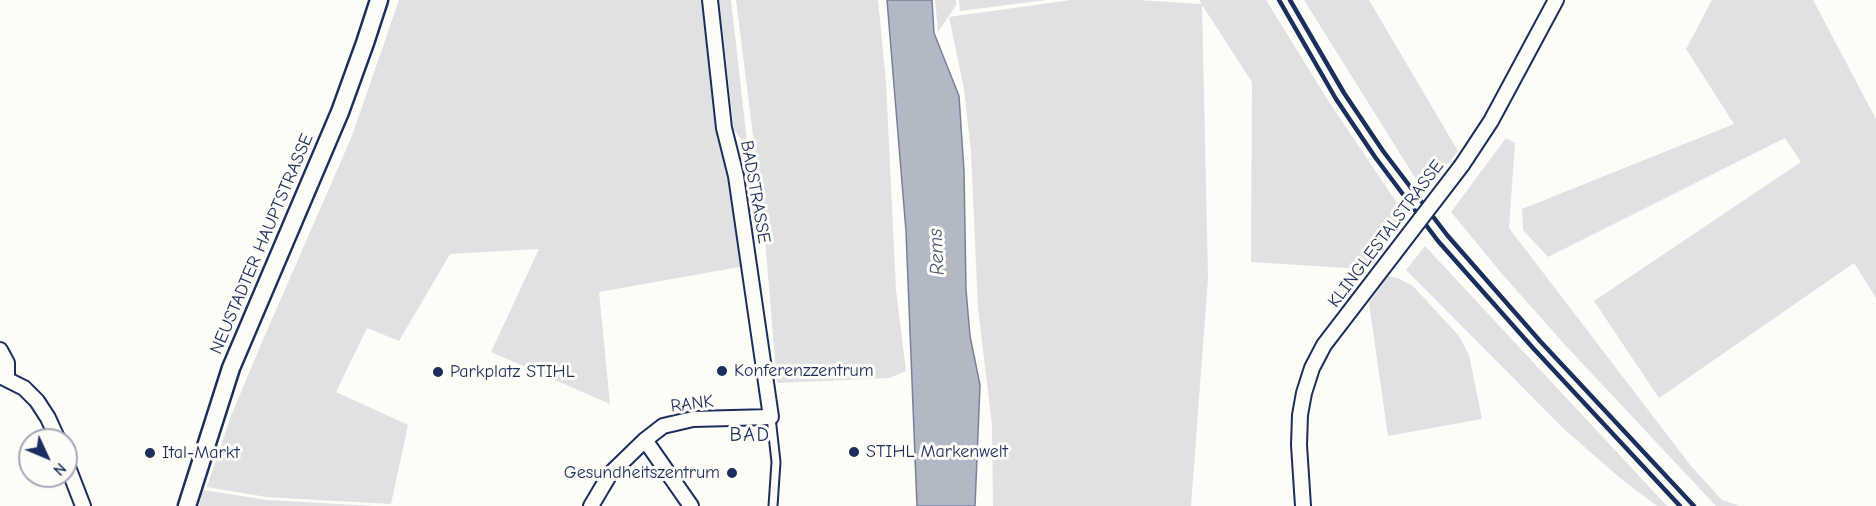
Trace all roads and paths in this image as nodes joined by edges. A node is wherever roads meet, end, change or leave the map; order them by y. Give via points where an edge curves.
1 (379, 0) edge
2 (710, 0) edge
3 (1556, 0) edge
4 (0, 350) edge
5 (4, 377) edge
6 (771, 417) junction
7 (53, 428) edge
8 (645, 440) junction
9 (76, 488) edge
10 (83, 506) edge
11 (187, 506) edge
12 (591, 506) edge
13 (691, 506) edge
14 (772, 506) edge
15 (1303, 506) edge

1 - 11 street, NEUSTADTER HAUPTSTRASSE via 340,112 231,368
2 - 6 street, BADSTRASSE via 724,128 736,176
3 - 15 street, KLINGLESTALSTRASSE, bridge via 1491,121 1462,165 1324,345 1312,368 1300,415
4 - 5 street via 7,363
5 - 7 street via 37,401
6 - 8 street, RANK via 693,419 663,426
6 - 14 lane via 776,462
8 - 12 street, RANK via 610,474
8 - 13 street
9 - 10 street

